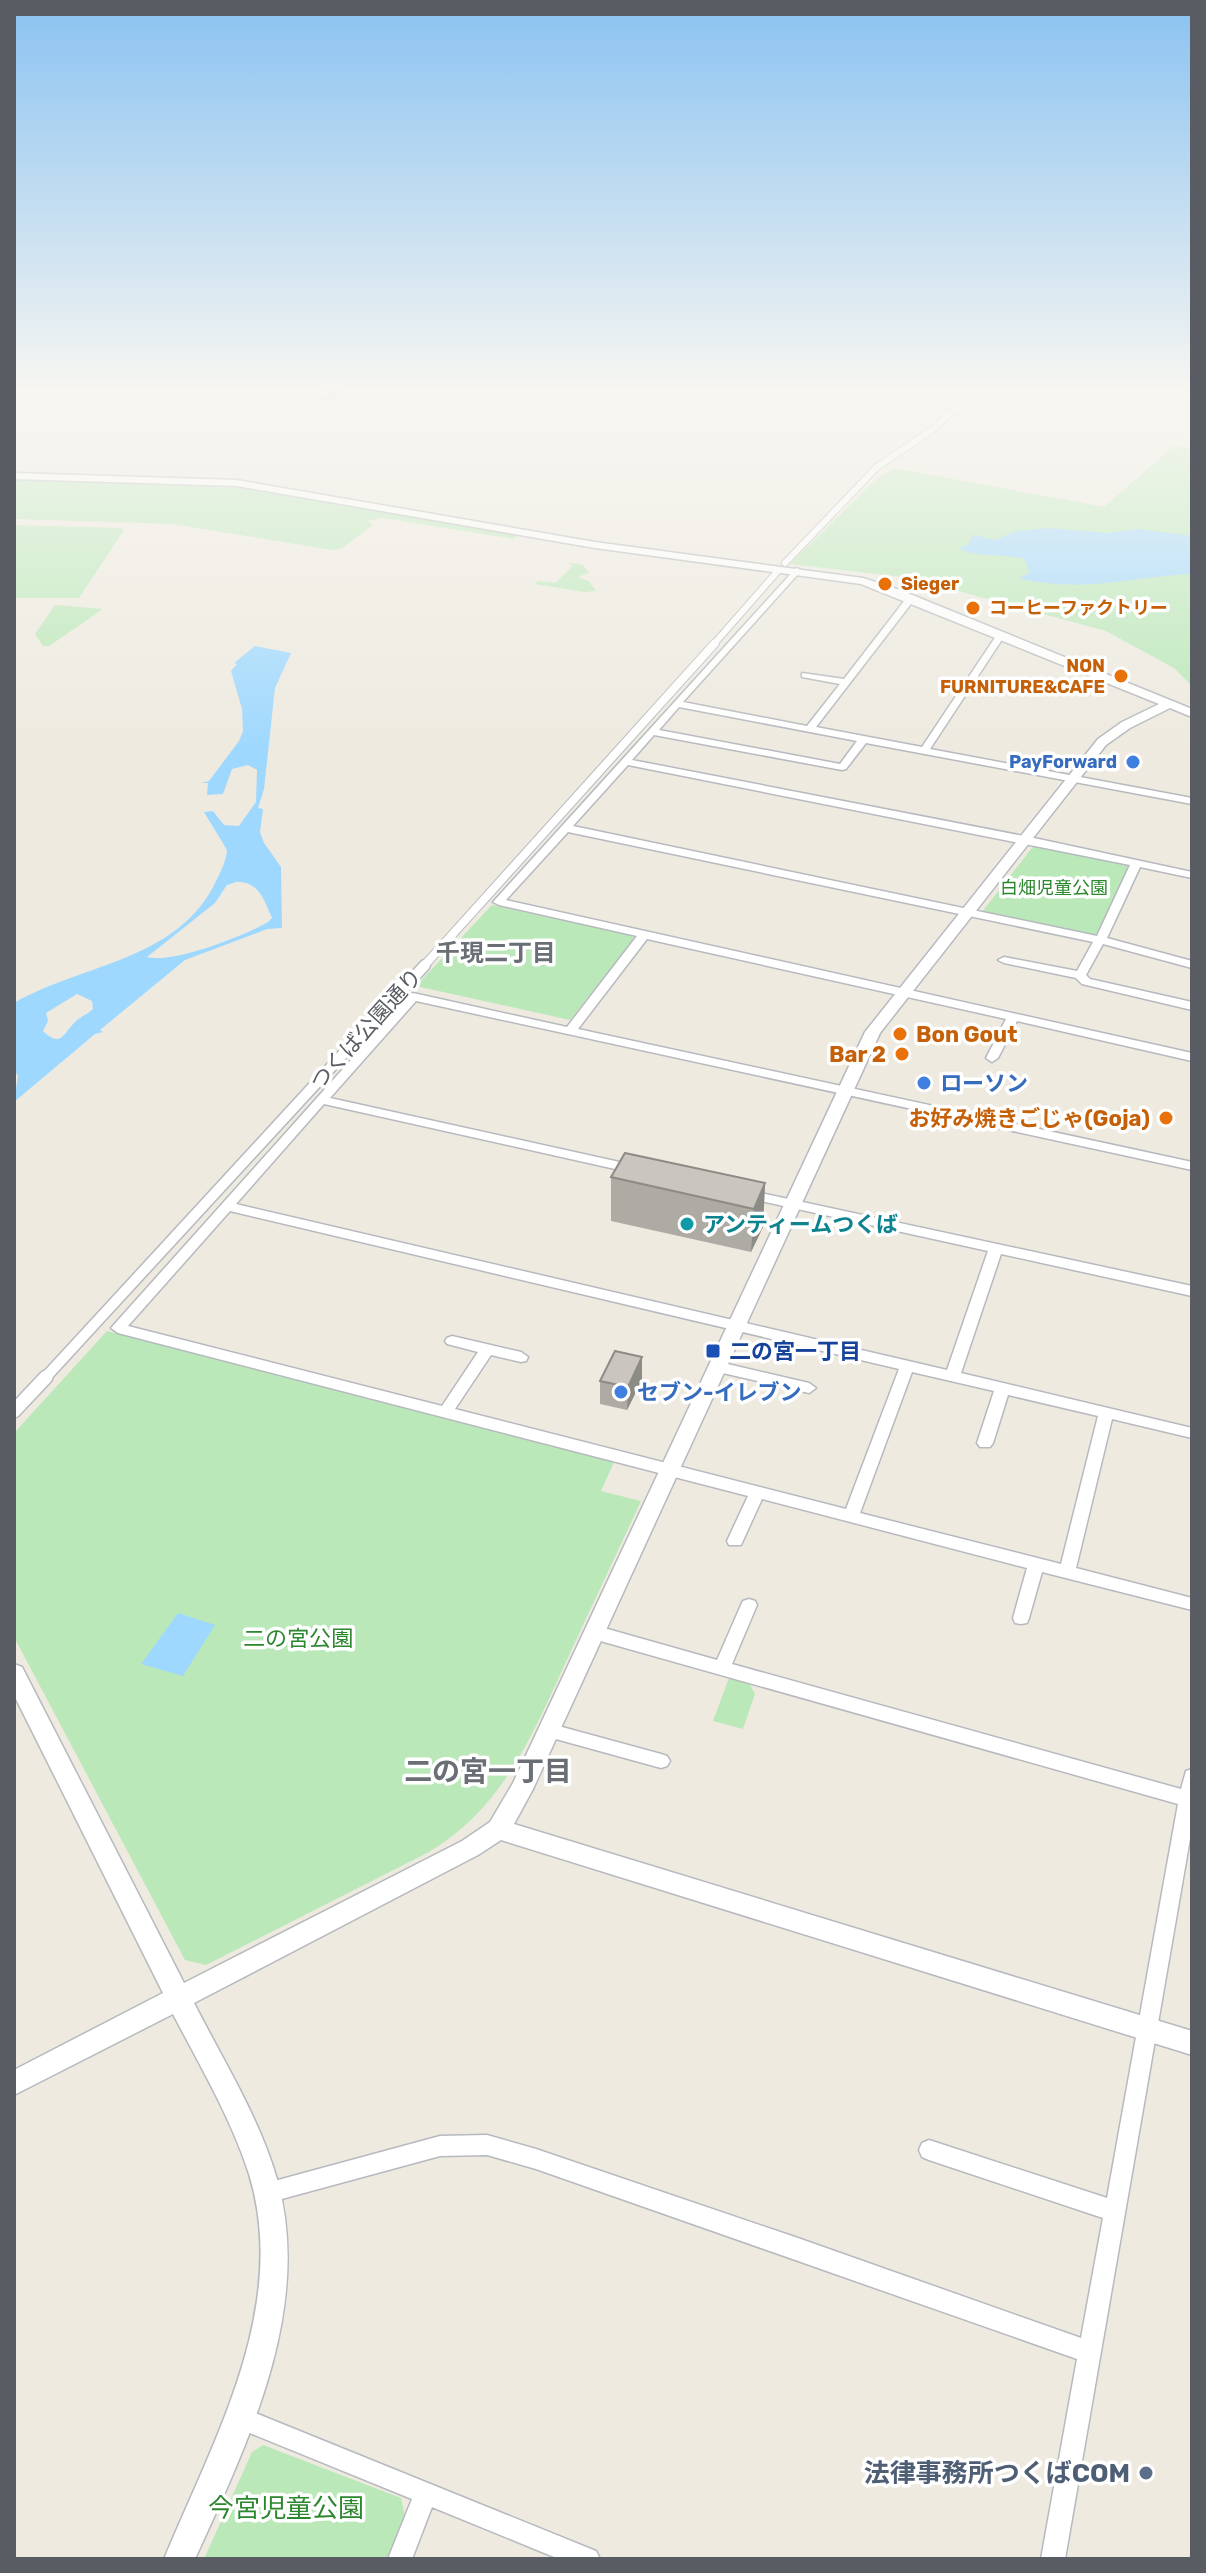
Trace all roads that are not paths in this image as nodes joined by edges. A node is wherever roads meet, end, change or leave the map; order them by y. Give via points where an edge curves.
1 (399, 511) edge
2 (835, 511) edge
3 (785, 563) dead end
4 (796, 571) junction
5 (777, 572) dead end
6 (911, 598) junction
7 (1001, 635) junction
8 (805, 675) dead end
9 (846, 682) junction
10 (676, 704) junction
11 (1169, 704) junction
12 (1192, 713) edge
13 (809, 730) junction
14 (653, 732) junction
15 (863, 740) junction
16 (924, 751) junction
17 (628, 762) junction
18 (1071, 778) junction
19 (1192, 801) edge
20 (566, 828) junction
21 (1023, 839) junction
22 (1137, 862) junction
23 (1192, 875) edge
24 (966, 912) junction
25 (645, 934) junction
26 (1100, 940) junction
27 (1004, 960) dead end
28 (1192, 965) edge
29 (1080, 975) junction
30 (902, 993) junction
31 (1192, 1006) edge
32 (1013, 1017) junction
33 (570, 1031) junction
34 (1192, 1057) edge
35 (992, 1058) dead end
36 (845, 1090) junction
37 (321, 1100) junction
38 (1192, 1166) edge
39 (641, 1171) edge
40 (732, 1191) edge
41 (794, 1204) junction
42 (228, 1206) junction
43 (996, 1247) junction
44 (1192, 1291) edge
45 (738, 1326) junction
46 (452, 1341) dead end
47 (487, 1349) junction
48 (521, 1357) dead end
49 (907, 1366) junction
50 (719, 1367) junction
51 (952, 1377) junction
52 (809, 1388) dead end
53 (1002, 1389) junction
54 (14, 1411) edge
55 (446, 1412) junction
56 (1106, 1413) junction
57 (1192, 1433) edge
58 (985, 1443) dead end
59 (672, 1470) junction
60 (757, 1492) junction
61 (851, 1516) junction
62 (735, 1541) dead end
63 (1036, 1564) junction
64 (1067, 1572) junction
65 (1192, 1604) edge
66 (749, 1605) dead end
67 (1021, 1618) dead end
68 (597, 1633) junction
69 (722, 1668) junction
70 (14, 1673) edge
71 (551, 1731) junction
72 (661, 1761) dead end
73 (1192, 1776) edge
74 (1188, 1799) junction
75 (498, 1829) junction
76 (179, 1998) junction
77 (1146, 2029) junction
78 (1192, 2043) edge
79 (14, 2083) edge
80 (929, 2150) dead end
81 (267, 2193) junction
82 (1114, 2211) junction
83 (1090, 2352) junction
84 (243, 2419) junction
85 (426, 2493) junction
86 (179, 2559) edge
87 (400, 2559) edge
88 (588, 2559) edge
89 (1053, 2559) edge

1 - 4 street via 595,545
2 - 3 street
4 - 6 street via 863,581
4 - 10 street
5 - 54 street, つくば公園通り
6 - 7 street
6 - 9 street
7 - 11 street
7 - 16 street
8 - 9 street
9 - 13 street
10 - 13 street
10 - 14 street
11 - 12 street
11 - 18 street via 1112,734
13 - 15 street
14 - 15 street via 842,767
14 - 17 street
15 - 16 street
16 - 18 street
17 - 20 street
17 - 21 street
18 - 19 street
18 - 21 street
20 - 24 street
20 - 25 street via 499,902
21 - 22 street
21 - 24 street
22 - 23 street
22 - 26 street
24 - 26 street
24 - 30 street
25 - 30 street
25 - 33 street
26 - 28 street
26 - 29 street
27 - 29 street
29 - 31 street via 1086,982
30 - 32 street
30 - 36 street via 873,1032
32 - 34 street
32 - 35 street
33 - 36 street
33 - 37 street via 413,997
36 - 38 street
36 - 41 street
37 - 39 street
37 - 42 street
40 - 41 street
41 - 43 street
41 - 45 street
42 - 45 street
42 - 55 street via 118,1328
43 - 44 street
43 - 51 street
45 - 49 street
45 - 50 street
46 - 47 street
47 - 48 street
47 - 55 street
49 - 51 street
49 - 61 street
50 - 52 street
50 - 59 street
51 - 53 street
53 - 56 street
53 - 58 street
55 - 59 street
56 - 57 street
56 - 64 street
59 - 60 street
59 - 68 street
60 - 61 street
60 - 62 street
61 - 63 street
63 - 64 street
63 - 67 street
64 - 65 street
66 - 69 street
68 - 69 street
68 - 71 street
69 - 74 street
70 - 76 street
71 - 72 street
71 - 75 street
73 - 74 street
74 - 77 street
75 - 76 street
75 - 77 street
76 - 79 street
76 - 81 street via 240,2119
77 - 78 street
77 - 82 street
80 - 82 street
81 - 83 street via 440,2146 487,2145
81 - 84 street via 270,2311
82 - 83 street
83 - 89 street
84 - 85 street
84 - 86 street
85 - 87 street
85 - 88 street

